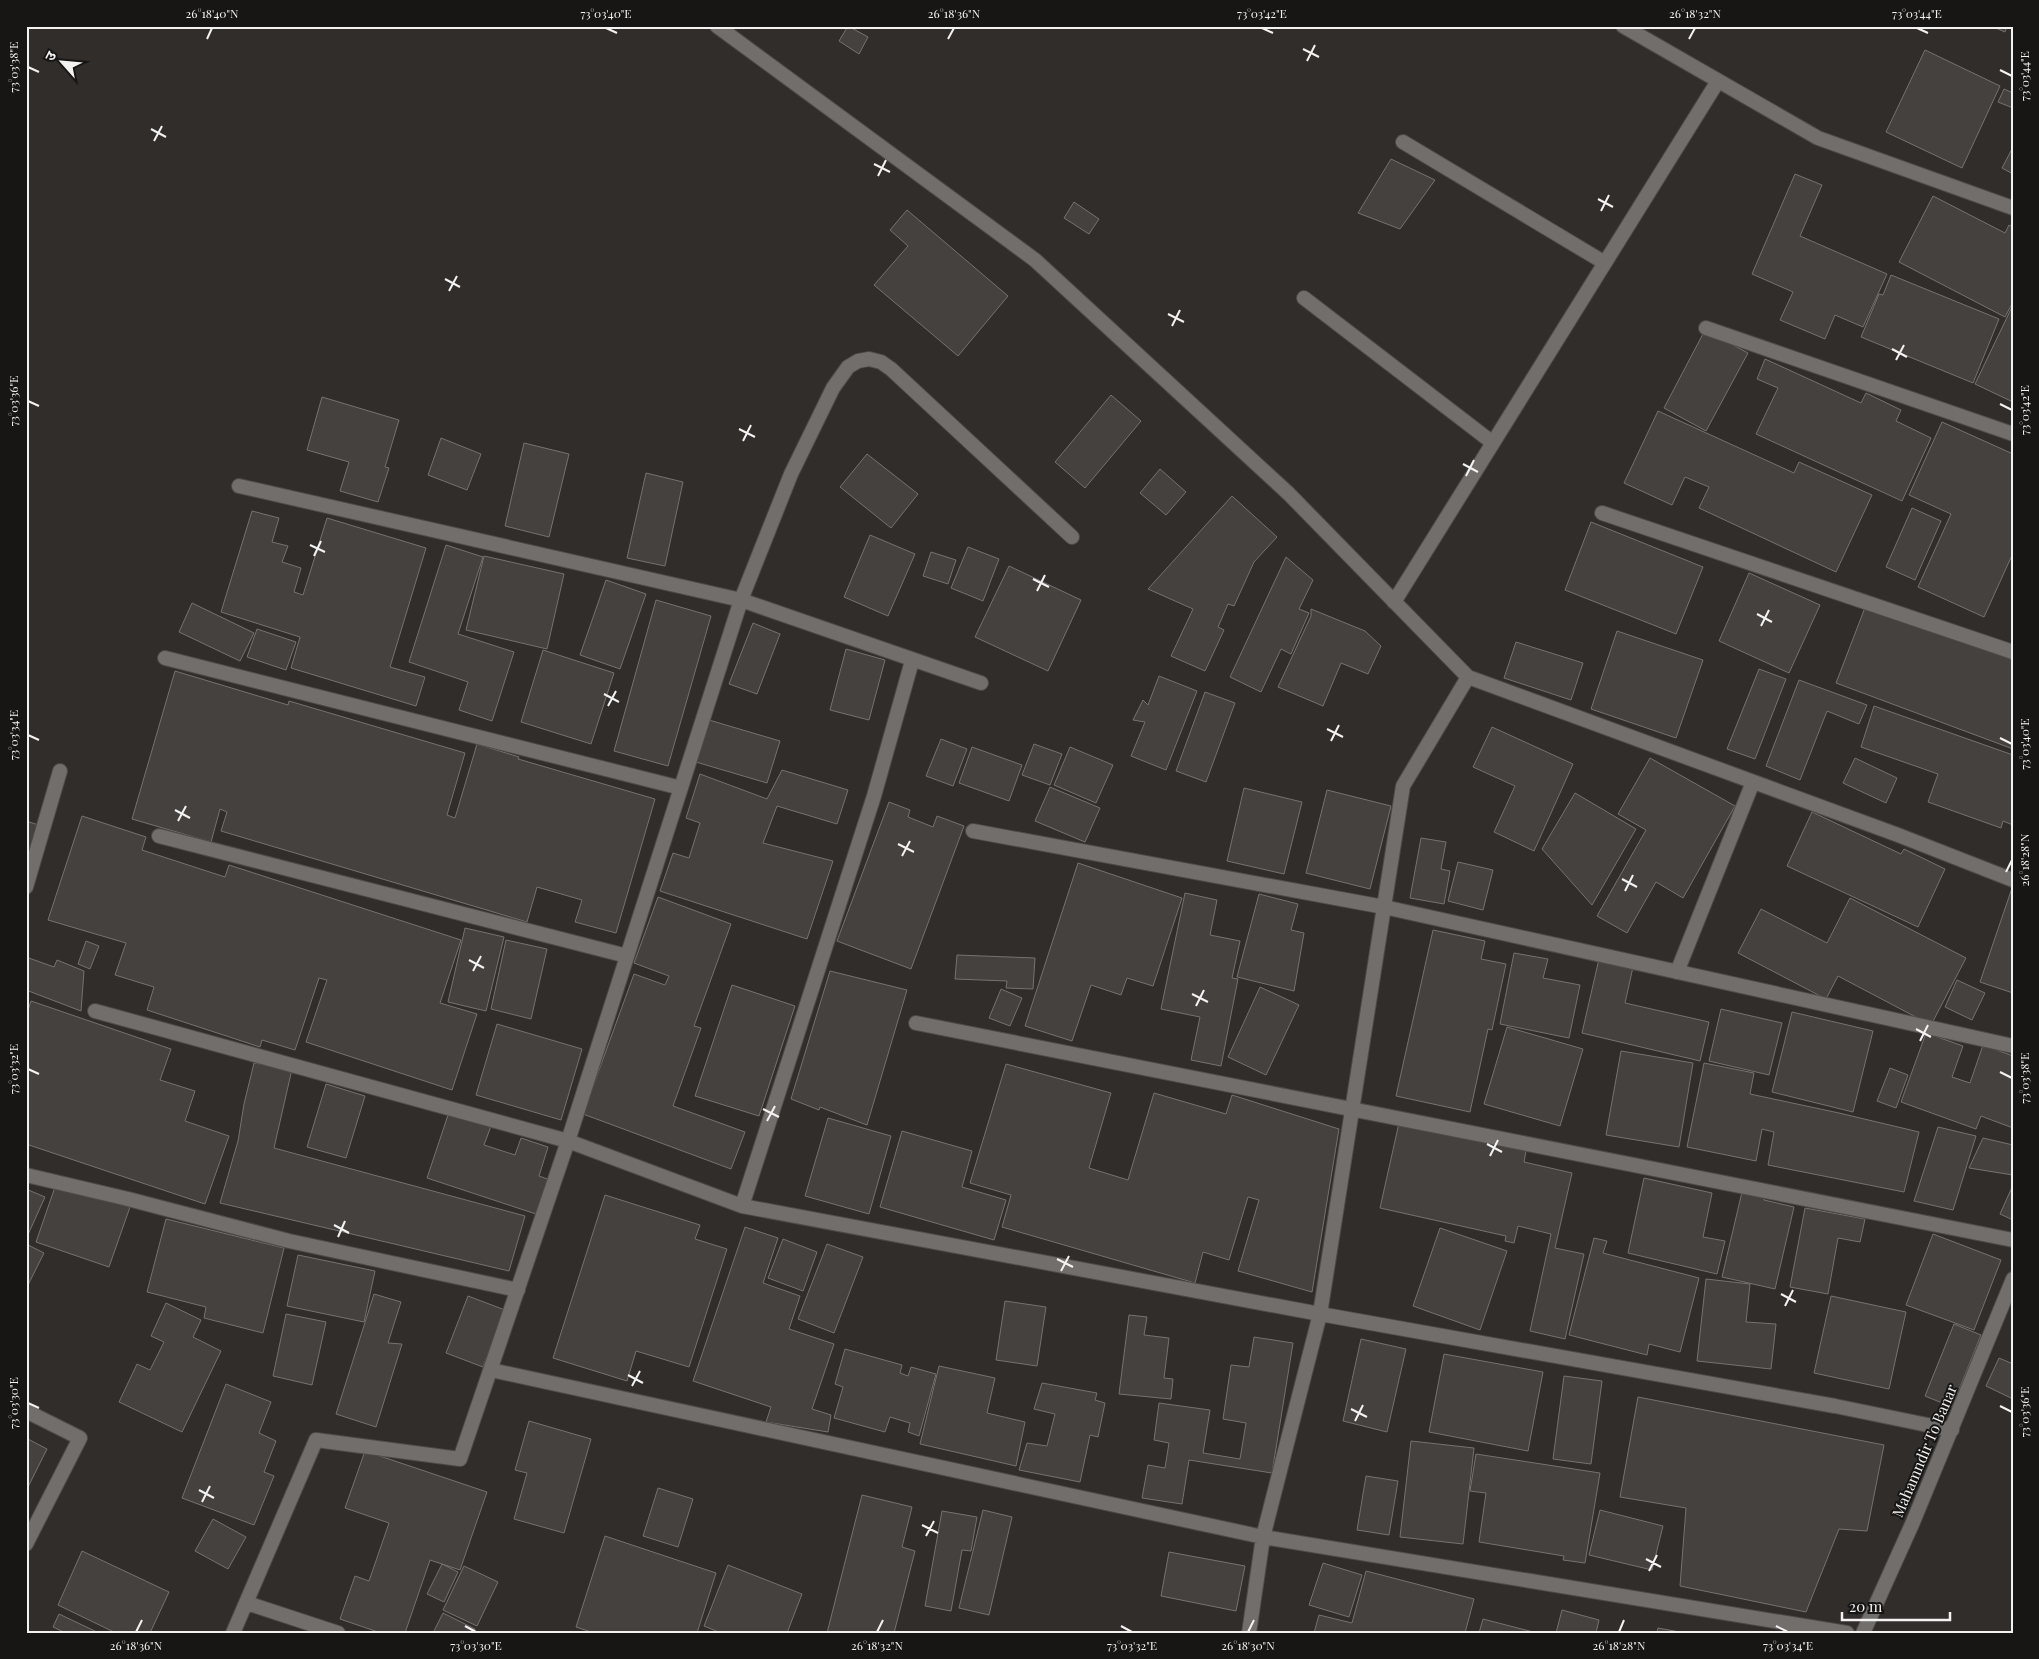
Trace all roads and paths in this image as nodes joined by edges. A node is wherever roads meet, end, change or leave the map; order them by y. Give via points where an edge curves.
1 (717, 26) edge
2 (1623, 26) edge
3 (1718, 80) junction
4 (1403, 142) dead end
5 (2013, 208) edge
6 (1605, 263) junction
7 (1304, 298) dead end
8 (1706, 328) dead end
9 (2013, 434) edge
10 (1493, 443) junction
11 (239, 486) dead end
12 (1602, 513) dead end
13 (1072, 537) dead end
14 (741, 600) junction
15 (1394, 602) junction
16 (2013, 652) edge
17 (165, 658) dead end
18 (912, 661) junction
19 (1468, 677) junction
20 (981, 683) dead end
21 (60, 771) dead end
22 (1752, 782) junction
23 (681, 788) junction
24 (973, 831) dead end
25 (159, 836) dead end
26 (2013, 880) edge
27 (26, 887) edge
28 (1384, 907) junction
29 (627, 956) junction
30 (1677, 972) junction
31 (95, 1011) dead end
32 (916, 1023) dead end
33 (2013, 1046) edge
34 (1353, 1108) junction
35 (568, 1141) junction
36 (26, 1175) edge
37 (742, 1206) junction
38 (2013, 1240) edge
39 (2013, 1279) edge
40 (518, 1290) junction
41 (1320, 1314) junction
42 (491, 1370) junction
43 (26, 1411) edge
44 (1952, 1430) junction
45 (1263, 1537) junction
46 (26, 1544) edge
47 (247, 1603) junction
48 (233, 1633) edge
49 (338, 1633) edge
50 (1249, 1633) edge
51 (1847, 1633) edge
52 (1862, 1633) edge

1 - 15 street via 1035,260 1289,494
2 - 3 street
3 - 5 street via 1818,138
3 - 6 street
4 - 6 street
6 - 10 street
7 - 10 street
8 - 9 street
10 - 15 street
11 - 14 street
12 - 16 street
13 - 14 street via 891,369 869,359 858,361 848,367 834,388 791,474
14 - 18 street
14 - 23 street
15 - 19 street
17 - 23 street
18 - 20 street
18 - 37 street via 874,796
19 - 22 street
19 - 28 street via 1404,786
21 - 27 street
22 - 26 street
22 - 30 street
23 - 29 street
24 - 28 street
25 - 29 street
28 - 30 street
28 - 34 street
29 - 35 street
30 - 33 street
31 - 35 street
32 - 34 street
34 - 38 street
34 - 41 street
35 - 37 street
35 - 40 street
36 - 40 street via 289,1241
37 - 41 street
39 - 44 street, Mahamndir To Banar
40 - 42 street
41 - 44 street
41 - 45 street
42 - 45 street
42 - 47 street via 460,1459 316,1440
43 - 46 street via 80,1438
44 - 52 street, Mahamndir To Banar
45 - 50 street
45 - 51 street
47 - 48 street
47 - 49 street

